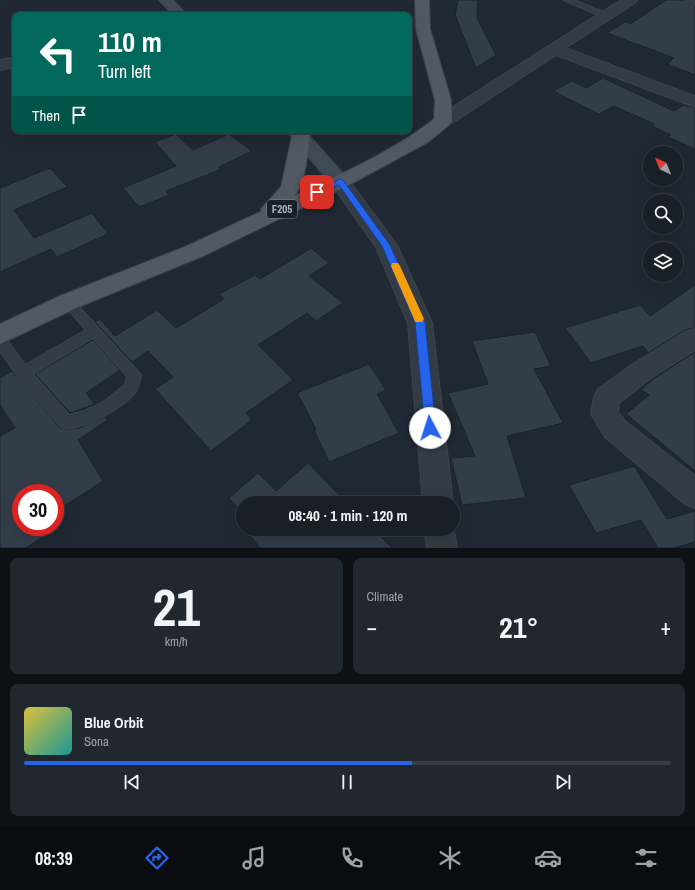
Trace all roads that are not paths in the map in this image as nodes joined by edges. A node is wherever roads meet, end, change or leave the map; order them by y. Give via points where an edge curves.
1 (166, 0) edge
2 (422, 0) edge
3 (568, 0) edge
4 (630, 0) edge
5 (690, 0) edge
6 (695, 2) edge
7 (176, 12) edge
8 (606, 15) junction
9 (554, 49) junction
10 (12, 63) edge
11 (0, 66) edge
12 (695, 102) edge
13 (443, 121) junction
14 (298, 134) edge
15 (299, 134) edge
16 (340, 182) junction
17 (261, 218) junction
18 (68, 302) junction
19 (95, 331) junction
20 (0, 335) edge
21 (695, 338) edge
22 (0, 341) edge
23 (23, 373) junction
24 (695, 494) edge
25 (437, 496) edge
26 (441, 536) edge
27 (442, 548) edge

1 - 7 street
2 - 13 main road via 423,29 443,100
3 - 8 lane
4 - 8 street
5 - 6 lane
8 - 9 street
9 - 12 street
9 - 13 street
10 - 11 street
13 - 16 main road, F205 via 422,138
14 - 17 main road via 295,171 290,189
15 - 16 street
16 - 17 main road, F205
16 - 25 street via 386,245 420,322
17 - 18 main road, F205 via 195,251
18 - 19 lane
18 - 20 main road, F205
19 - 23 lane
19 - 23 lane via 134,375 131,388 107,407 87,417 66,422
21 - 24 street via 642,371 607,397 604,414 615,429
22 - 23 lane
26 - 27 street

